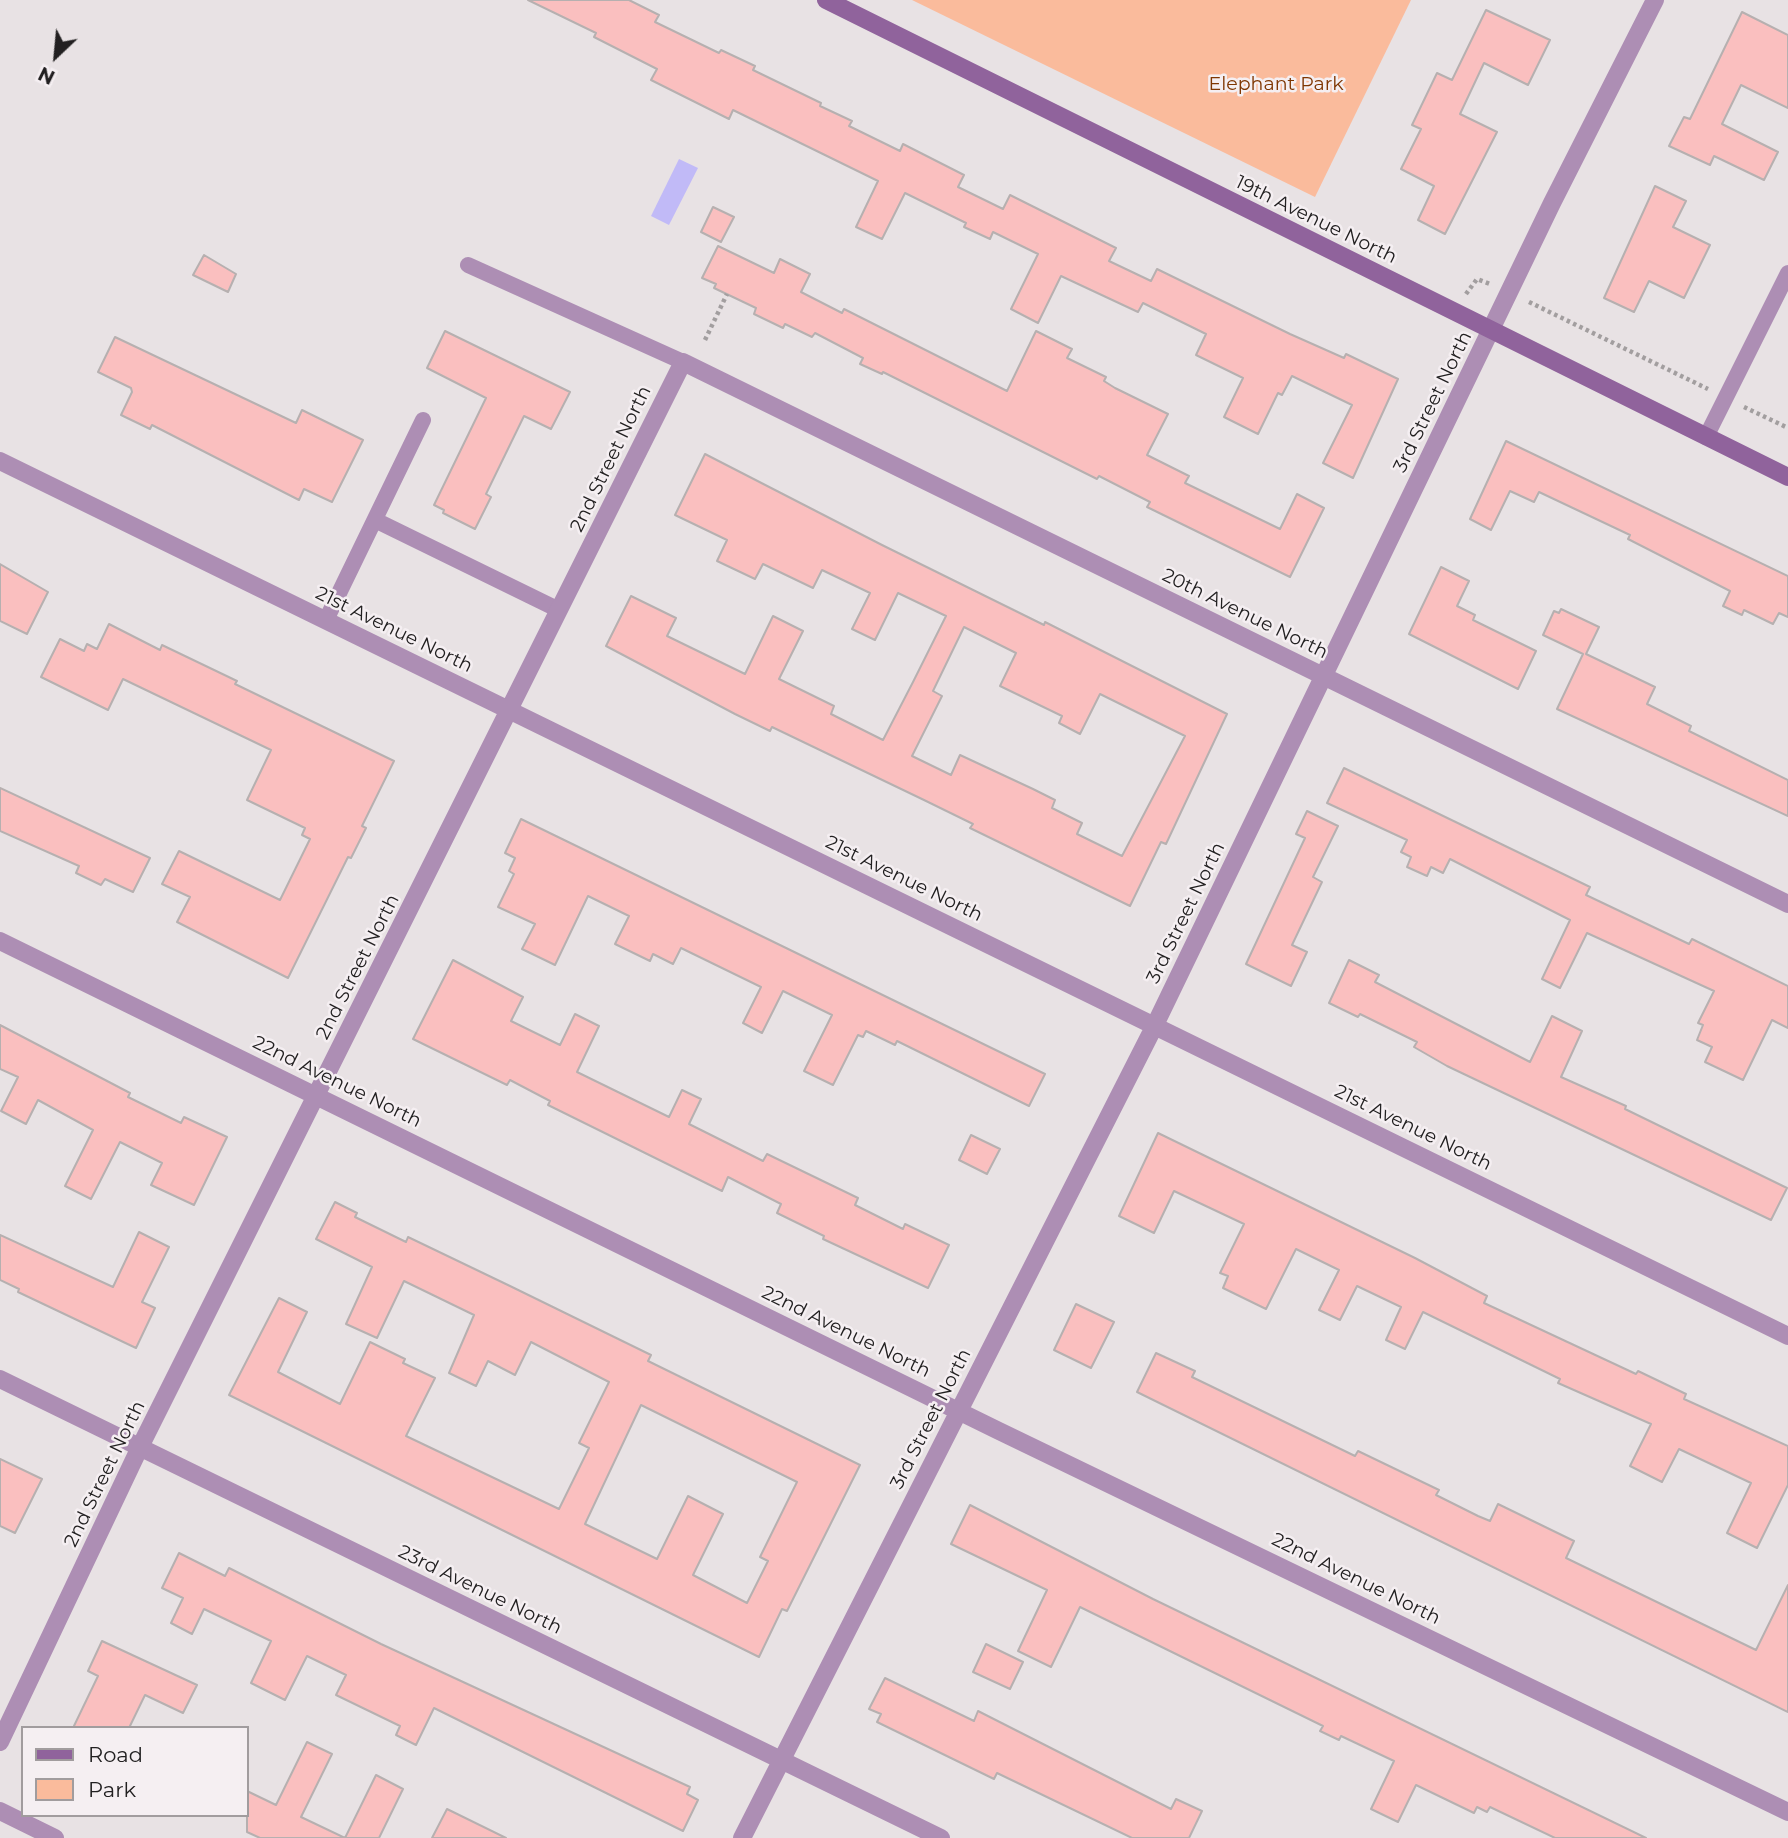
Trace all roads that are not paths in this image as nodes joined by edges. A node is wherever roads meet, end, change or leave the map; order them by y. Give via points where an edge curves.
1 (826, 0) edge
2 (1655, 0) edge
3 (468, 265) dead end
4 (1788, 273) edge
5 (1491, 330) junction
6 (682, 362) junction
7 (423, 420) dead end
8 (1706, 437) junction
9 (0, 461) edge
10 (1788, 477) edge
11 (375, 520) junction
12 (559, 610) junction
13 (326, 620) junction
14 (1324, 677) junction
15 (510, 709) junction
16 (1788, 904) edge
17 (0, 941) edge
18 (1155, 1025) junction
19 (317, 1096) junction
20 (1788, 1336) edge
21 (0, 1379) edge
22 (959, 1411) junction
23 (140, 1447) junction
24 (0, 1742) edge
25 (782, 1760) junction
26 (0, 1811) edge
27 (1788, 1812) edge
28 (55, 1838) edge
29 (742, 1838) edge
30 (941, 1838) edge

1 - 5 street, 19th Avenue North
2 - 5 street, 3rd Street North
3 - 6 lane
4 - 8 lane
5 - 8 street, 19th Avenue North
5 - 14 street, 3rd Street North
6 - 12 street, 2nd Street North
6 - 14 street, 20th Avenue North
7 - 11 lane
8 - 10 street, 19th Avenue North
9 - 13 street, 21st Avenue North
11 - 12 lane
11 - 13 lane
12 - 15 street, 2nd Street North
13 - 15 street, 21st Avenue North
14 - 16 street, 20th Avenue North
14 - 18 street, 3rd Street North
15 - 18 street, 21st Avenue North
15 - 19 street, 2nd Street North
17 - 19 street, 22nd Avenue North
18 - 20 street, 21st Avenue North
18 - 22 street, 3rd Street North
19 - 22 street, 22nd Avenue North
19 - 23 street, 2nd Street North
21 - 23 street, 23rd Avenue North
22 - 25 street, 3rd Street North
22 - 27 street, 22nd Avenue North
23 - 24 street, 2nd Street North
23 - 25 street, 23rd Avenue North
25 - 29 street, 3rd Street North
25 - 30 street, 23rd Avenue North
26 - 28 street

